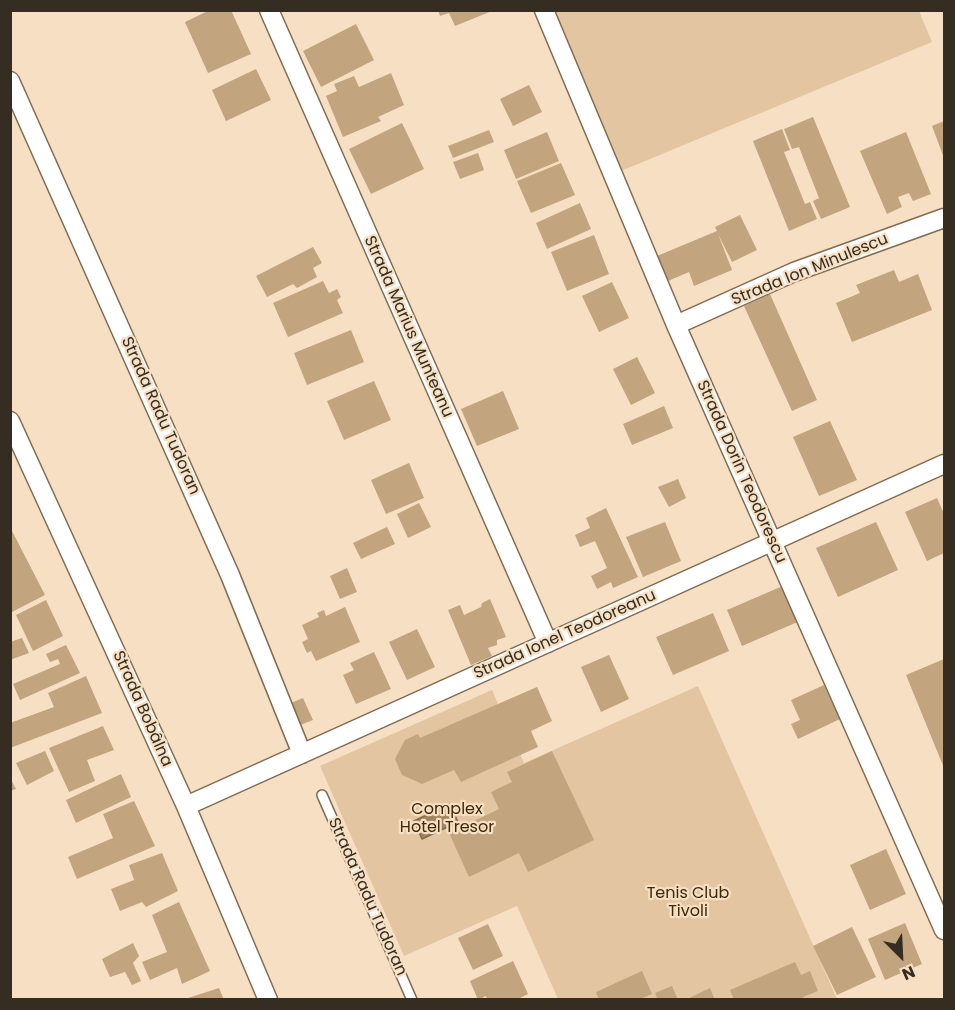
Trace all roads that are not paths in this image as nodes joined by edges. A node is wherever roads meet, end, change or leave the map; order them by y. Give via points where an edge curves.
1 (269, 10) edge
2 (544, 10) edge
3 (10, 81) edge
4 (945, 218) edge
5 (676, 325) junction
6 (10, 420) edge
7 (945, 464) edge
8 (773, 542) junction
9 (548, 643) junction
10 (302, 754) junction
11 (322, 795) dead end
12 (186, 806) junction
13 (945, 930) edge
14 (268, 999) edge
15 (412, 999) edge

1 - 9 street, Strada Marius Munteanu
2 - 5 street, Strada Dorin Teodorescu
3 - 10 street, Strada Radu Tudoran via 230,574
4 - 5 street, Strada Ion Minulescu via 794,273
5 - 8 street, Strada Dorin Teodorescu
6 - 12 street, Strada Bobâlna
7 - 8 street, Strada Ionel Teodoreanu
8 - 9 street, Strada Ionel Teodoreanu
8 - 13 street, Strada Dorin Teodorescu
9 - 10 street, Strada Ionel Teodoreanu
10 - 12 street, Strada Ionel Teodoreanu
11 - 15 lane, Strada Radu Tudoran
12 - 14 street, Strada Bobâlna

